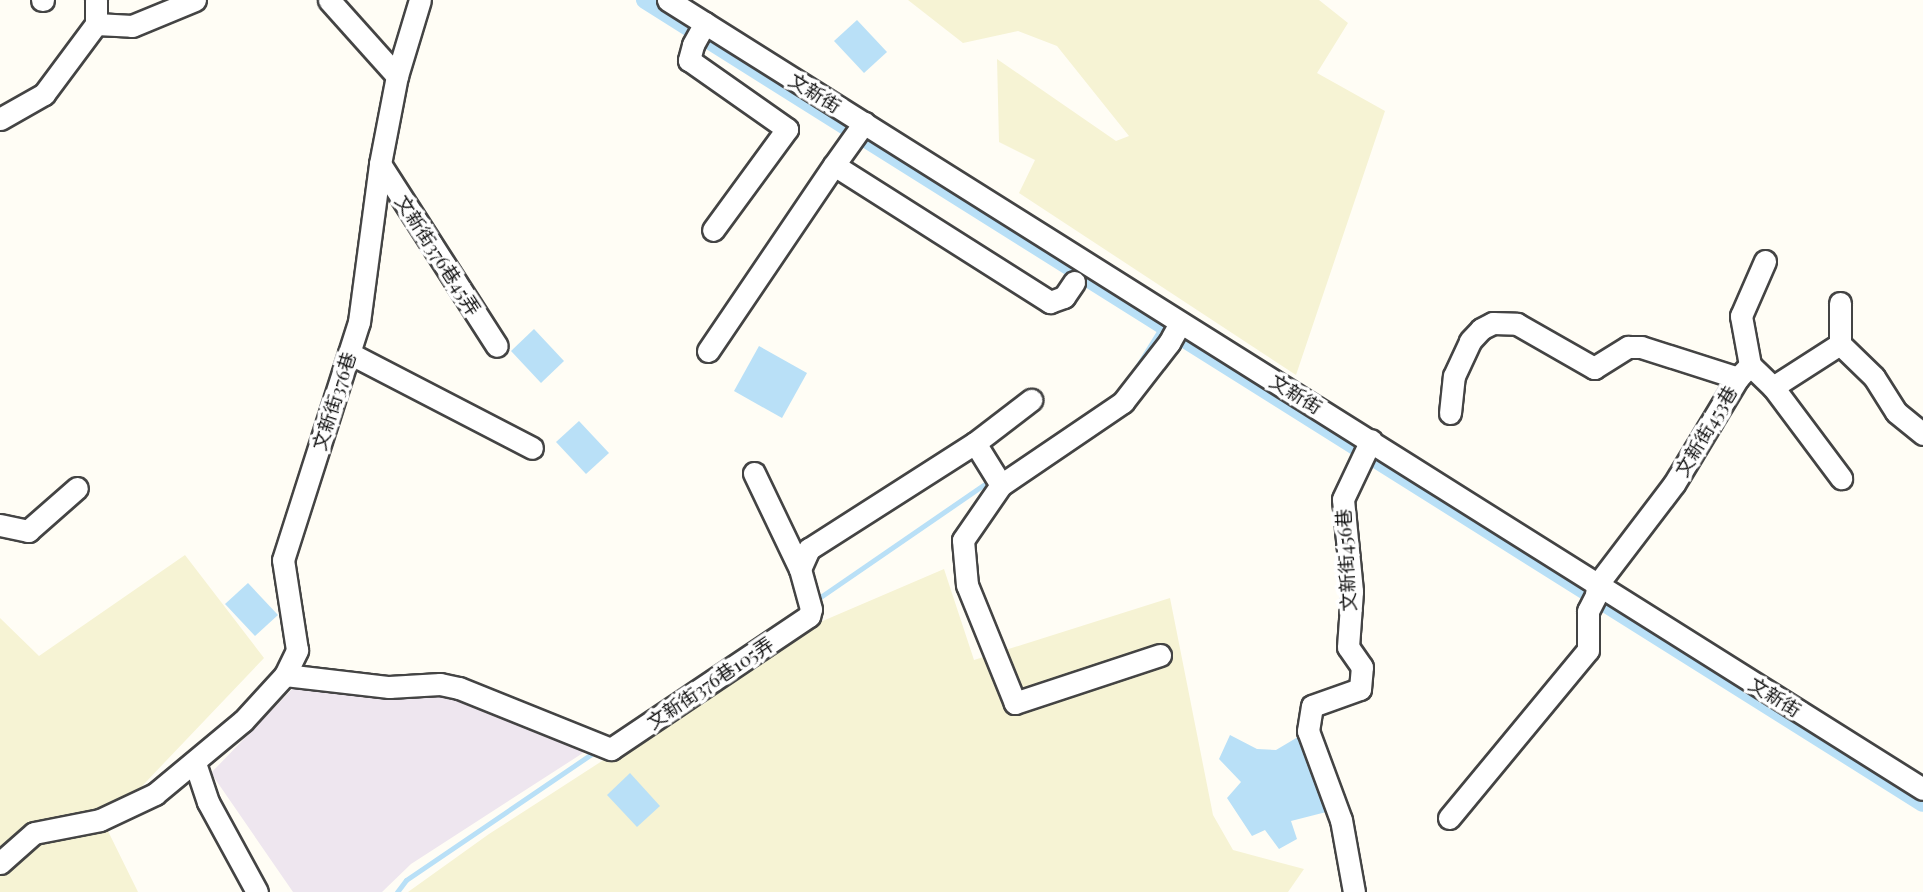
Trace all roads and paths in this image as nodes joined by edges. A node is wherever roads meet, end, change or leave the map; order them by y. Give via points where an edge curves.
1 (96, 0) edge
2 (195, 0) edge
3 (329, 0) edge
4 (420, 0) edge
5 (668, 0) edge
6 (96, 24) junction
7 (700, 32) junction
8 (397, 76) junction
9 (0, 119) edge
10 (857, 133) junction
11 (380, 164) junction
12 (834, 164) junction
13 (713, 230) dead end
14 (1765, 261) dead end
15 (1074, 282) dead end
16 (1840, 303) dead end
17 (1175, 333) junction
18 (1840, 344) junction
19 (497, 346) dead end
20 (708, 351) dead end
21 (349, 353) junction
22 (1744, 371) junction
23 (1773, 387) junction
24 (1031, 400) dead end
25 (1450, 413) dead end
26 (1923, 434) edge
27 (975, 443) junction
28 (1370, 445) junction
29 (532, 449) dead end
30 (754, 473) dead end
31 (1841, 478) dead end
32 (997, 480) junction
33 (77, 488) dead end
34 (0, 525) edge
35 (800, 569) junction
36 (1594, 597) junction
37 (1160, 655) dead end
38 (285, 675) junction
39 (195, 764) junction
40 (1923, 789) edge
41 (1449, 818) dead end
42 (0, 863) edge
43 (257, 892) edge
44 (1354, 892) edge

1 - 6 street
2 - 6 street via 132,26
3 - 8 street
4 - 8 street, 文新街376巷
5 - 7 street, 文新街
6 - 9 street via 44,94
7 - 10 street, 文新街
7 - 13 street via 689,60 787,129
8 - 11 street, 文新街376巷
10 - 12 street
10 - 17 street, 文新街
11 - 19 street, 文新街376巷45弄
11 - 21 street, 文新街376巷 via 359,322
12 - 15 street via 1050,302 1064,297
12 - 20 street
14 - 22 street, 文新街453巷 via 1741,317
16 - 18 street
17 - 28 street, 文新街
17 - 32 street via 1123,402
18 - 23 street
18 - 26 street via 1874,377 1896,412
21 - 29 street
21 - 38 street, 文新街376巷 via 283,560 297,650
22 - 23 street
22 - 25 street via 1641,347 1628,347 1594,368 1517,324 1493,323 1470,341 1454,376
22 - 36 street, 文新街453巷 via 1674,484
23 - 31 street
24 - 27 street
27 - 32 street
27 - 35 street via 809,549
28 - 36 street, 文新街
28 - 44 street, 文新街456巷 via 1343,499 1352,591 1348,647 1362,667 1360,689 1312,706 1308,731 1341,820
30 - 35 street, 文新街376巷105弄
32 - 37 street via 963,540 967,585 1015,704
33 - 34 street via 28,531
35 - 38 street, 文新街376巷105弄 via 809,616 603,746 459,688 440,684 388,687
36 - 40 street, 文新街
36 - 41 street via 1588,650
38 - 39 street, 文新街376巷 via 243,722
39 - 42 street, 文新街376巷 via 155,794 100,820 34,833
39 - 43 street via 208,802

